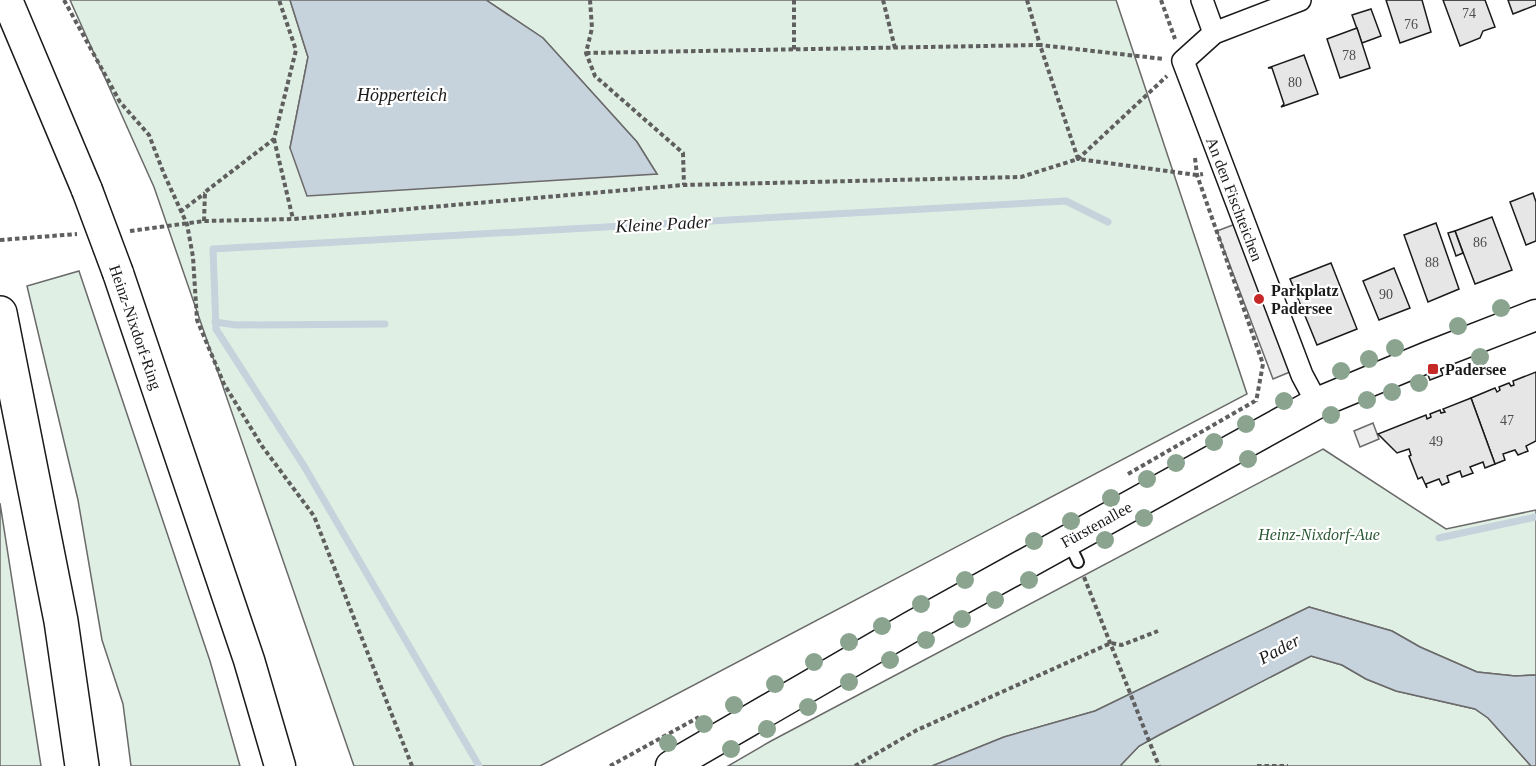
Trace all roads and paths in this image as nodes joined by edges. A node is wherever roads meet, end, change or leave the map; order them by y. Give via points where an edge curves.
1 (7, 0) edge
2 (64, 0) edge
3 (279, 0) edge
4 (590, 0) edge
5 (794, 0) edge
6 (883, 0) edge
7 (1027, 0) edge
8 (1161, 0) edge
9 (1202, 0) edge
10 (1300, 0) edge
11 (1214, 33) junction
12 (1040, 45) junction
13 (895, 48) junction
14 (794, 50) junction
15 (586, 53) junction
16 (1183, 61) junction
17 (274, 139) junction
18 (1194, 152) dead end
19 (1078, 159) junction
20 (1197, 175) junction
21 (684, 185) junction
22 (205, 192) junction
23 (180, 212) junction
24 (293, 219) junction
25 (204, 221) junction
26 (187, 224) junction
27 (163, 228) dead end
28 (73, 235) dead end
29 (0, 240) edge
30 (0, 313) edge
31 (1536, 315) edge
32 (1255, 401) dead end
33 (1317, 403) junction
34 (1073, 551) junction
35 (1158, 631) dead end
36 (1112, 643) junction
37 (249, 660) junction
38 (82, 766) edge
39 (280, 766) edge
40 (294, 766) edge
41 (412, 766) edge
42 (671, 766) edge
43 (855, 766) edge
44 (1160, 766) edge
45 (1257, 766) edge
46 (1288, 766) edge

1 - 37 street, Heinz-Nixdorf-Ring, bridge via 118,273
2 - 23 path via 120,102 149,135
3 - 17 path via 296,50
4 - 15 path via 592,28
5 - 14 path
6 - 13 path
7 - 12 path
8 - 16 path
9 - 11 street
10 - 11 street
11 - 16 street
12 - 13 path
12 - 16 path
12 - 19 path
13 - 14 path
14 - 15 path
15 - 21 path via 595,76 683,153
16 - 19 path
16 - 33 street, An den Fischteichen via 1302,375
17 - 22 path
17 - 24 path
18 - 20 path
19 - 20 path
19 - 21 path via 1021,177
20 - 32 path via 1263,364
21 - 24 path
22 - 23 path
22 - 25 path
23 - 26 path
24 - 25 path
25 - 26 path
26 - 27 path
26 - 41 path via 197,320 224,384 262,446 314,516
28 - 29 path
30 - 38 highway via 61,621
31 - 33 street, Fürstenallee
33 - 34 street, Fürstenallee
34 - 36 path
34 - 42 street, Fürstenallee via 910,627
35 - 36 path via 1122,645
36 - 43 path via 917,730
36 - 44 path
37 - 39 street, Heinz-Nixdorf-Ring
37 - 40 street, Heinz-Nixdorf-Ring
45 - 46 path

